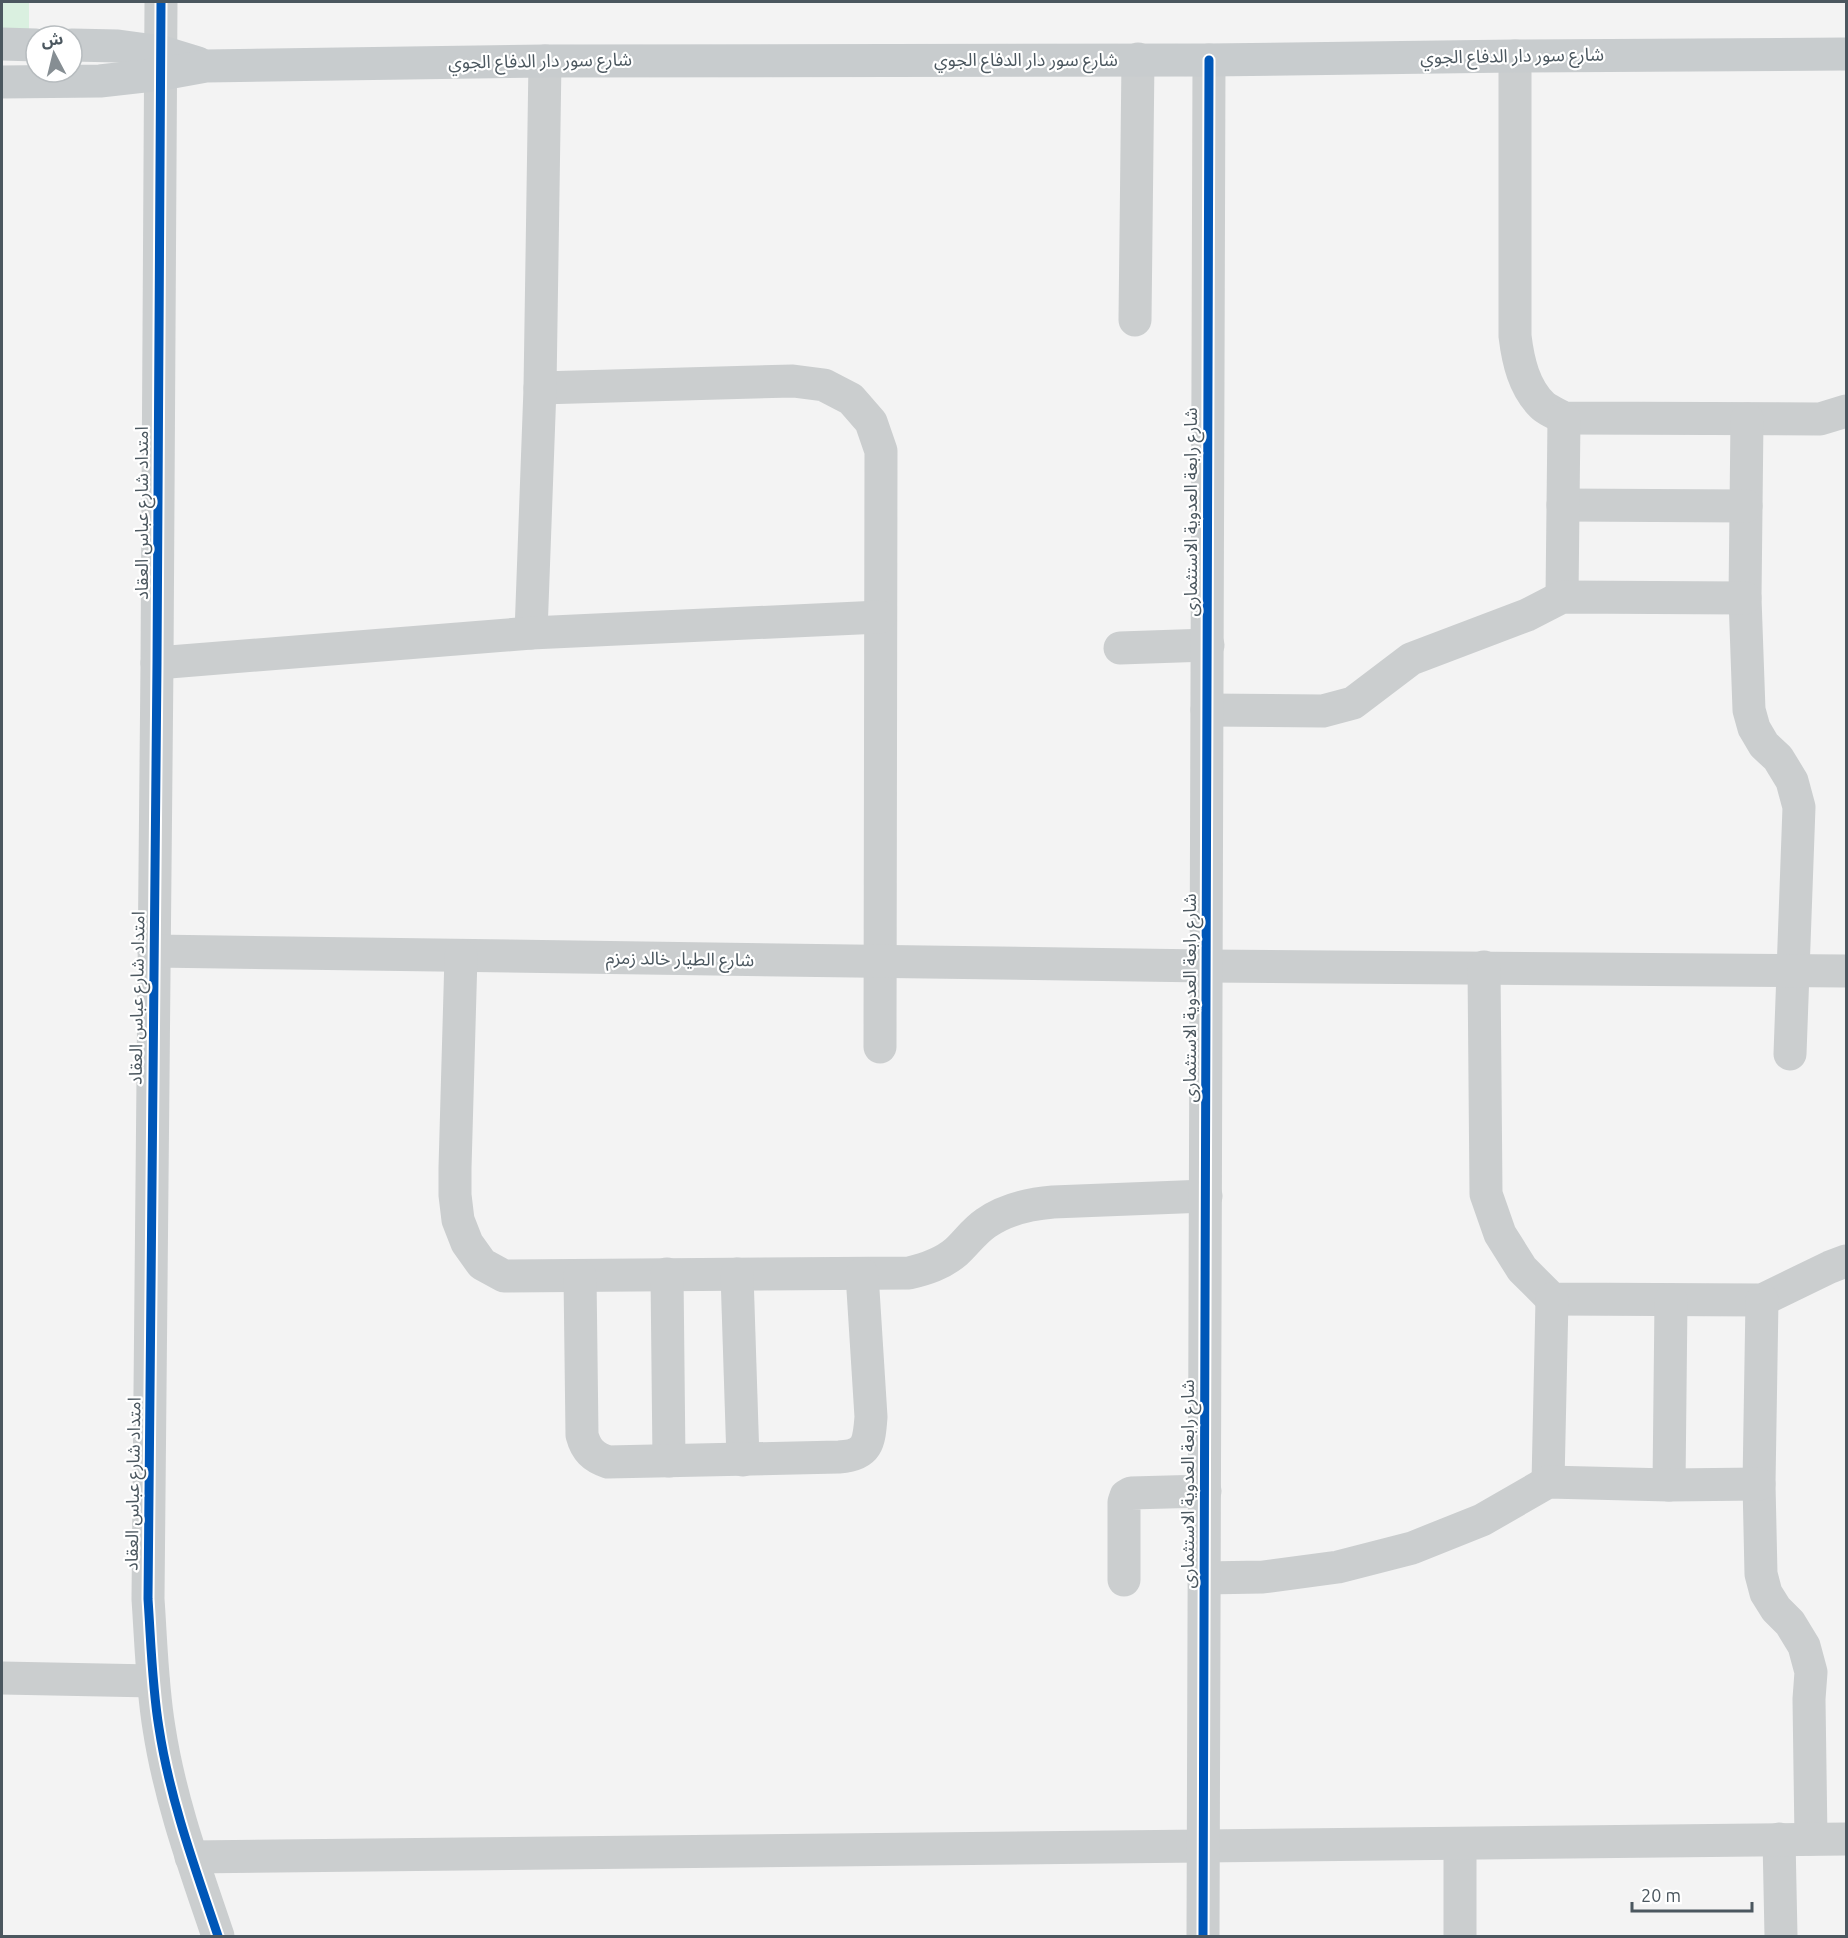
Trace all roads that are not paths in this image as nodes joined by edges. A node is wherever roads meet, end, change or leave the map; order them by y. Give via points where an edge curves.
1 (161, 2) edge
2 (2, 44) edge
3 (24, 45) edge
4 (84, 45) edge
5 (1846, 54) edge
6 (1515, 56) junction
7 (1138, 59) junction
8 (1209, 60) junction
9 (545, 61) junction
10 (162, 63) junction
11 (2, 82) edge
12 (1135, 320) dead end
13 (540, 387) junction
14 (1846, 411) edge
15 (1564, 418) junction
16 (1747, 419) junction
17 (1563, 505) junction
18 (1746, 506) junction
19 (1562, 597) junction
20 (1745, 598) junction
21 (880, 617) junction
22 (531, 633) junction
23 (1208, 645) junction
24 (1120, 648) dead end
25 (158, 663) junction
26 (1207, 710) junction
27 (154, 951) junction
28 (461, 956) junction
29 (882, 962) junction
30 (1206, 966) junction
31 (1484, 967) junction
32 (1793, 970) junction
33 (1846, 971) edge
34 (880, 1047) dead end
35 (1790, 1054) dead end
36 (1206, 1196) junction
37 (1846, 1261) edge
38 (667, 1274) junction
39 (736, 1274) junction
40 (862, 1274) junction
41 (580, 1276) junction
42 (1552, 1299) junction
43 (1671, 1300) junction
44 (1762, 1300) junction
45 (743, 1460) junction
46 (669, 1461) junction
47 (1548, 1482) junction
48 (1759, 1484) junction
49 (1669, 1485) junction
50 (1205, 1491) junction
51 (1204, 1578) junction
52 (1124, 1580) dead end
53 (2, 1678) edge
54 (153, 1681) junction
55 (1779, 1839) junction
56 (1811, 1839) junction
57 (1846, 1839) edge
58 (1460, 1844) junction
59 (1203, 1845) junction
60 (191, 1857) junction
61 (218, 1936) edge
62 (1203, 1936) edge
63 (1460, 1936) edge
64 (1781, 1936) edge

1 - 10 street, امتداد شارع عباس العقاد
2 - 3 main road
4 - 10 main road, شارع سور دار الدفاع الجوي via 118,46
5 - 6 main road, شارع سور دار الدفاع الجوي
6 - 8 main road, شارع سور دار الدفاع الجوي
6 - 15 street via 1518,362 1543,406
7 - 8 main road, شارع سور دار الدفاع الجوي
7 - 9 main road, شارع سور دار الدفاع الجوي
7 - 12 street
8 - 23 street, شارع رابعة العدوية الاستثمارى
9 - 10 main road, شارع سور دار الدفاع الجوي via 206,66
9 - 13 street
10 - 11 main road, شارع سور دار الدفاع الجوي via 100,81
10 - 25 street, امتداد شارع عباس العقاد
13 - 21 street via 793,381 824,385 851,399 871,422 881,451
13 - 22 street
14 - 16 street via 1820,419
15 - 16 street
15 - 17 street
16 - 18 street
17 - 18 street
17 - 19 street
18 - 20 street
19 - 20 street
19 - 26 street via 1527,615 1410,659 1353,703 1323,711
20 - 32 street via 1749,710 1764,745 1778,758 1792,781 1799,807
21 - 22 street
21 - 29 street
22 - 25 street
23 - 24 street
23 - 26 street, شارع رابعة العدوية الاستثمارى
25 - 27 street, امتداد شارع عباس العقاد
26 - 30 street, شارع رابعة العدوية الاستثمارى
27 - 28 street, شارع الطيار خالد زمزم
27 - 54 street, امتداد شارع عباس العقاد via 148,1599
28 - 29 street, شارع الطيار خالد زمزم
28 - 41 street via 455,1168 458,1220 467,1244 482,1264 504,1276
29 - 30 street, شارع الطيار خالد زمزم
29 - 34 street
30 - 31 street, شارع الطيار خالد زمزم
30 - 36 street, شارع رابعة العدوية الاستثمارى
31 - 32 street, شارع الطيار خالد زمزم
31 - 42 street via 1486,1194 1511,1252
32 - 33 street, شارع الطيار خالد زمزم
32 - 35 street
36 - 40 street via 1030,1204 988,1221 956,1252 934,1266 909,1273
36 - 50 street, شارع رابعة العدوية الاستثمارى
37 - 44 street
38 - 39 street
38 - 41 street
38 - 46 street
39 - 40 street
39 - 45 street
40 - 45 street via 871,1417 866,1447 852,1456
41 - 46 street via 585,1445 598,1459 608,1462
42 - 43 street
42 - 47 street
43 - 44 street
43 - 49 street
44 - 48 street
45 - 46 street
47 - 49 street
47 - 51 street via 1482,1520 1412,1548 1338,1567 1263,1577
48 - 49 street
48 - 56 street via 1761,1574 1766,1593 1804,1646 1811,1672
50 - 51 street, شارع رابعة العدوية الاستثمارى
50 - 52 street via 1126,1496
51 - 59 street, شارع رابعة العدوية الاستثمارى
53 - 54 street
54 - 60 street, امتداد شارع عباس العقاد via 172,1794
55 - 56 street
55 - 58 street
55 - 64 street
56 - 57 street
58 - 59 street
58 - 63 street
59 - 60 street
59 - 62 street, شارع رابعة العدوية الاستثمارى
60 - 61 street, امتداد شارع عباس العقاد

